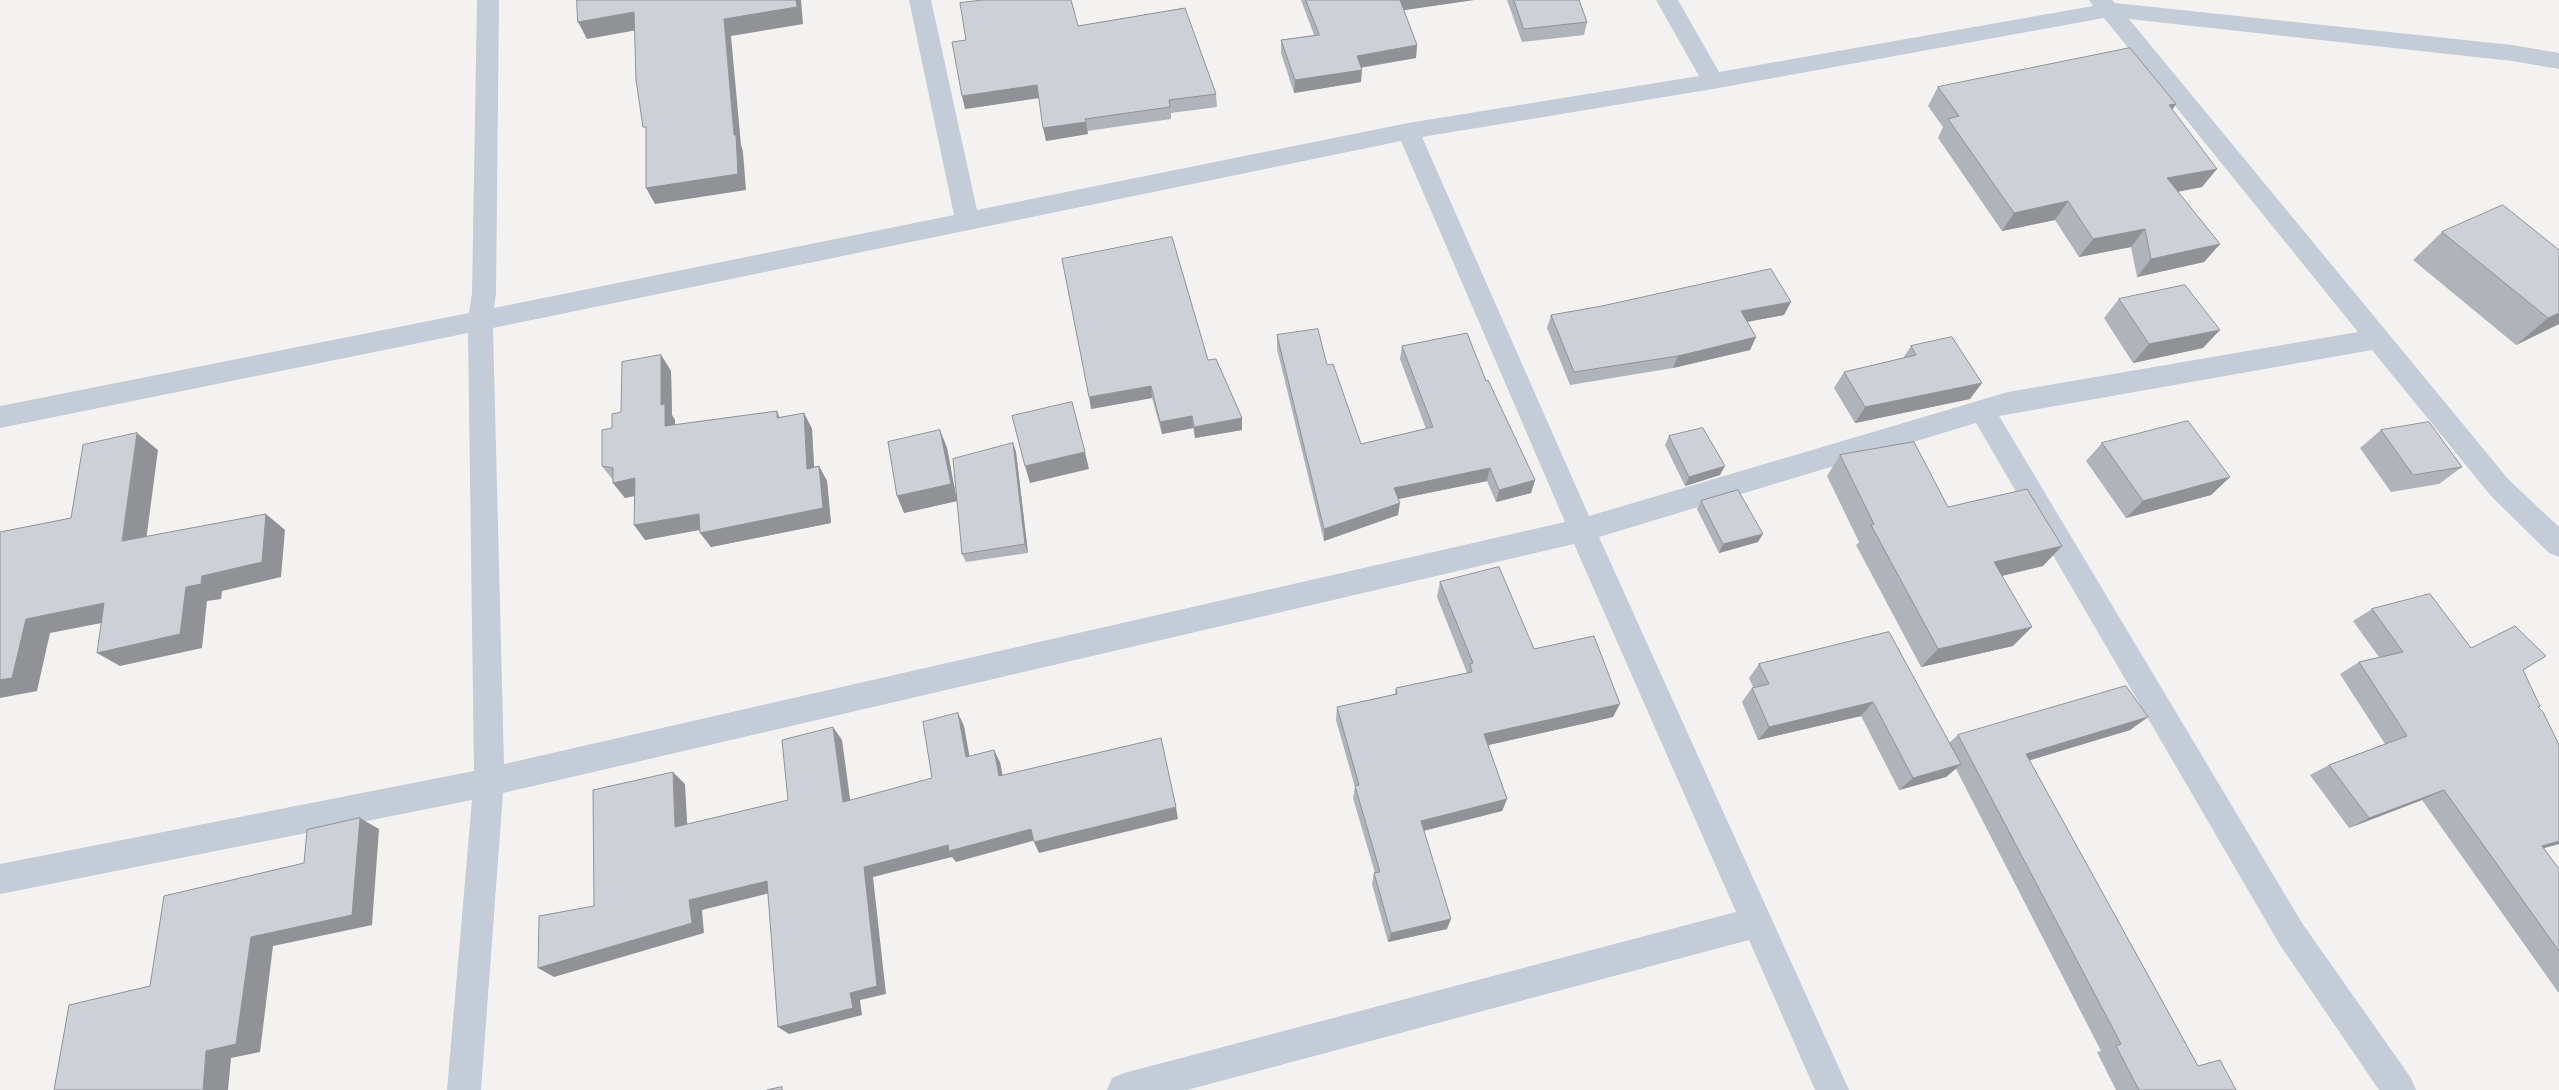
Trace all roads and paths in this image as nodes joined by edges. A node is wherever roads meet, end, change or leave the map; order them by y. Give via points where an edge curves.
1 (488, 0) edge
2 (920, 0) edge
3 (1666, 0) edge
4 (2188, 0) edge
5 (2104, 5) edge
6 (2559, 61) edge
7 (1714, 81) junction
8 (1408, 130) junction
9 (968, 221) junction
10 (480, 321) junction
11 (2377, 339) junction
12 (1983, 412) junction
13 (0, 417) edge
14 (1582, 530) junction
15 (2559, 545) edge
16 (489, 782) junction
17 (0, 879) edge
18 (1757, 922) junction
19 (464, 1090) edge
20 (1124, 1090) edge
21 (1832, 1090) edge
22 (2399, 1090) edge

1 - 10 street via 484,293
2 - 9 street
3 - 7 street
4 - 5 street
5 - 6 street
5 - 7 street
5 - 11 street
7 - 8 street
8 - 9 street
8 - 14 street
9 - 10 street
10 - 13 street
10 - 16 street
11 - 12 street via 2008,404
11 - 15 street via 2500,488
12 - 14 street
12 - 22 street via 2291,934
14 - 16 street
14 - 18 street
16 - 17 street
16 - 19 street
18 - 20 street
18 - 21 street

